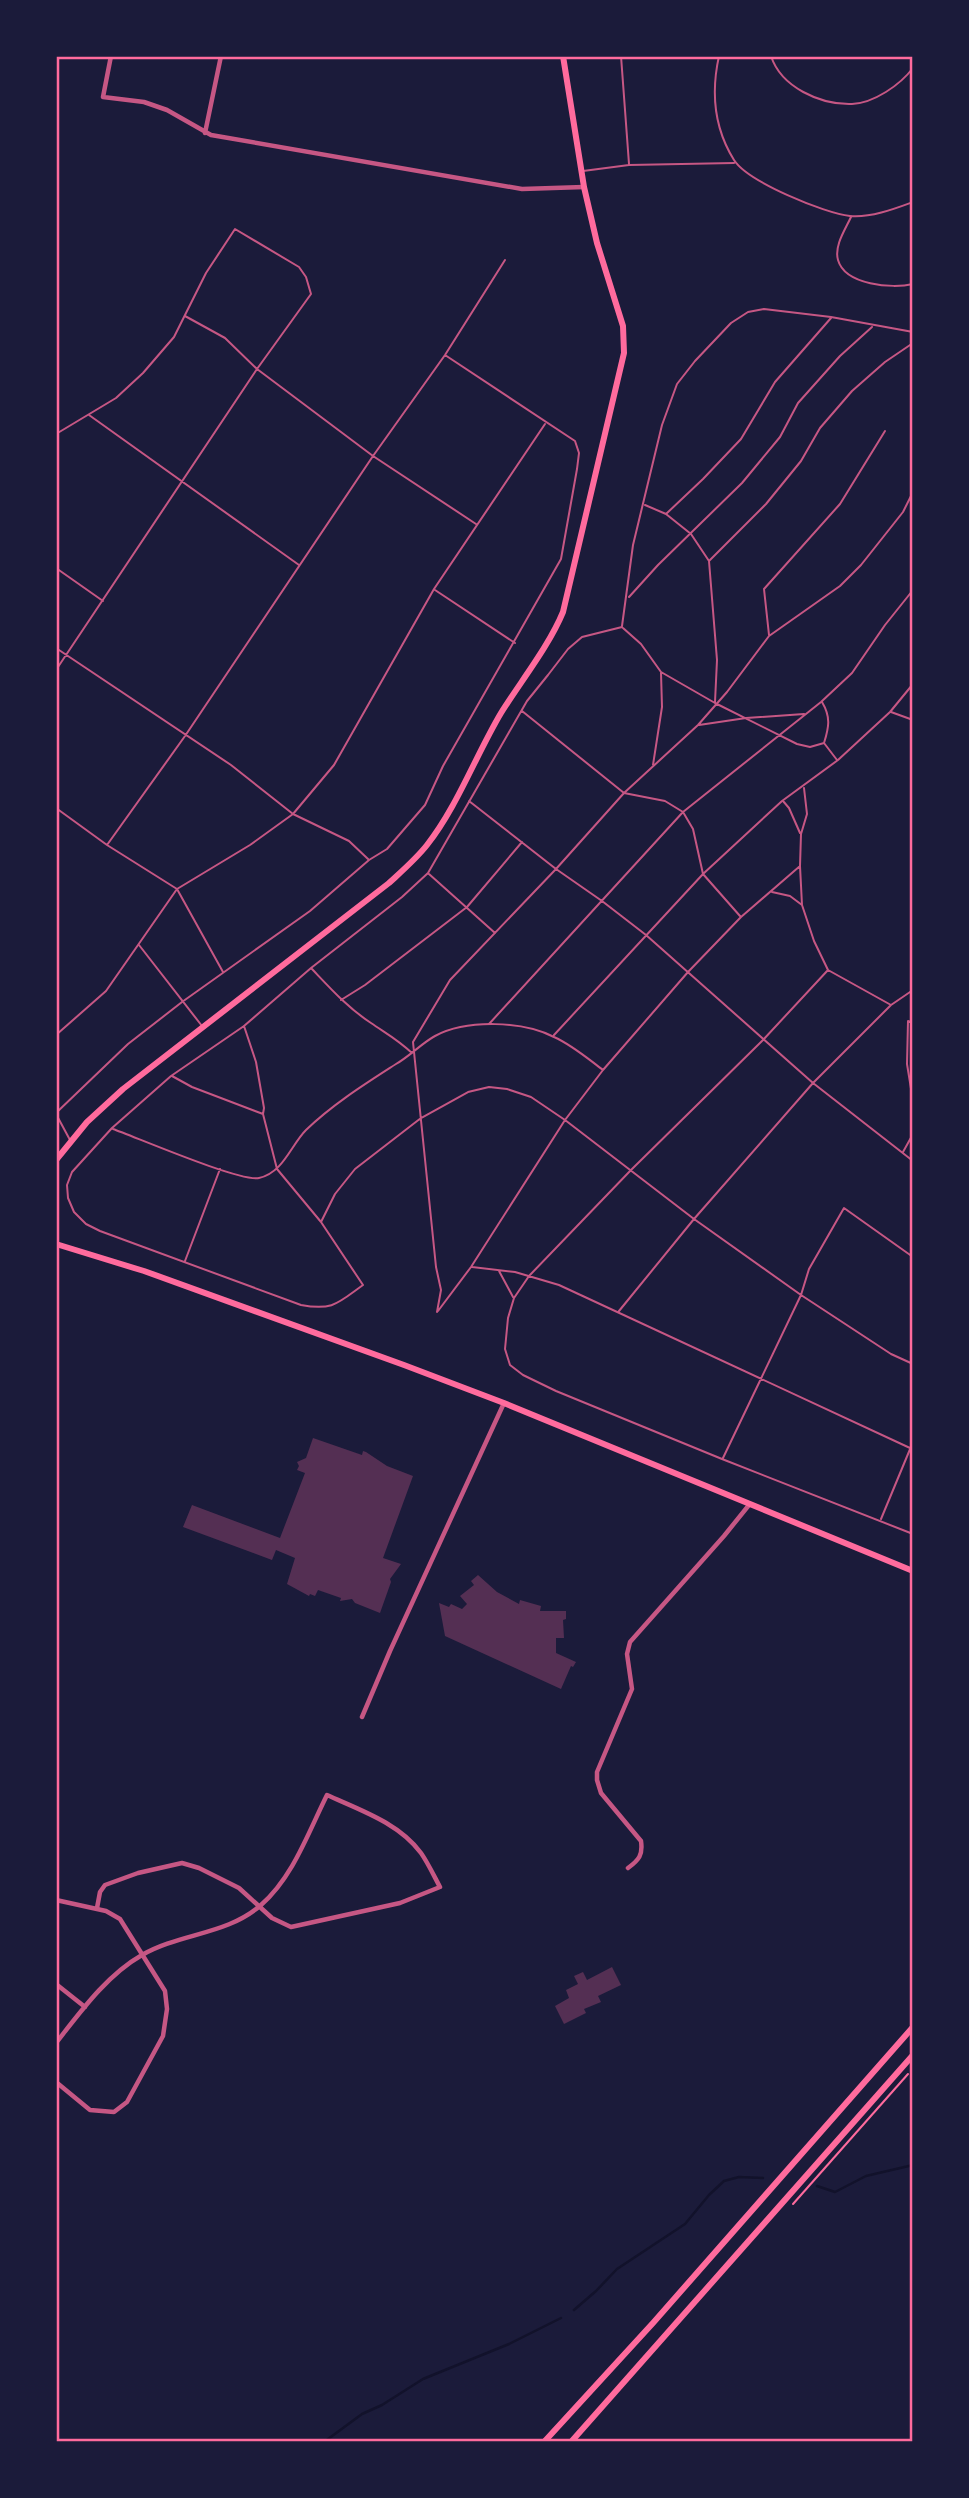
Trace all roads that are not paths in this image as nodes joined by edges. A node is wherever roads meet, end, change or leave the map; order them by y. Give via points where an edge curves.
1 (111, 56) edge
2 (221, 56) edge
3 (563, 56) edge
4 (621, 56) edge
5 (719, 56) edge
6 (771, 56) edge
7 (913, 68) edge
8 (205, 133) junction
9 (736, 163) junction
10 (629, 165) junction
11 (582, 171) junction
12 (584, 187) junction
13 (913, 202) edge
14 (851, 216) junction
15 (505, 260) dead end
16 (913, 284) edge
17 (185, 316) junction
18 (831, 317) junction
19 (873, 326) junction
20 (913, 332) edge
21 (913, 343) edge
22 (444, 355) junction
23 (257, 369) junction
24 (88, 415) junction
25 (546, 424) junction
26 (886, 431) dead end
27 (56, 434) edge
28 (373, 456) junction
29 (181, 482) junction
30 (913, 492) edge
31 (644, 505) junction
32 (666, 514) junction
33 (477, 524) junction
34 (691, 534) junction
35 (709, 561) junction
36 (300, 565) junction
37 (56, 568) edge
38 (434, 589) junction
39 (913, 590) edge
40 (628, 598) junction
41 (103, 601) junction
42 (622, 627) junction
43 (769, 636) junction
44 (515, 643) junction
45 (56, 648) edge
46 (67, 655) junction
47 (56, 670) edge
48 (662, 672) junction
49 (913, 684) edge
50 (821, 702) junction
51 (715, 703) junction
52 (522, 711) junction
53 (890, 712) junction
54 (805, 714) junction
55 (746, 718) junction
56 (913, 720) edge
57 (698, 725) junction
58 (778, 734) junction
59 (185, 736) junction
60 (824, 743) junction
61 (838, 760) junction
62 (653, 765) junction
63 (804, 787) junction
64 (624, 793) junction
65 (782, 800) junction
66 (469, 801) junction
67 (56, 808) edge
68 (683, 812) junction
69 (293, 814) junction
70 (801, 834) junction
71 (523, 841) junction
72 (107, 845) junction
73 (369, 860) junction
74 (800, 866) junction
75 (556, 869) junction
76 (428, 873) junction
77 (704, 874) junction
78 (177, 888) junction
79 (771, 892) junction
80 (602, 901) junction
81 (802, 905) junction
82 (467, 907) junction
83 (741, 916) junction
84 (495, 933) junction
85 (646, 935) junction
86 (139, 945) junction
87 (312, 968) junction
88 (828, 970) junction
89 (224, 972) junction
90 (688, 972) junction
91 (913, 990) edge
92 (341, 1000) junction
93 (182, 1002) junction
94 (891, 1005) junction
95 (913, 1023) edge
96 (489, 1024) junction
97 (244, 1026) junction
98 (202, 1027) junction
99 (56, 1035) edge
100 (553, 1036) junction
101 (763, 1040) junction
102 (413, 1054) junction
103 (603, 1070) junction
104 (171, 1076) junction
105 (813, 1083) junction
106 (913, 1101) edge
107 (56, 1113) edge
108 (263, 1114) junction
109 (421, 1118) junction
110 (565, 1120) junction
111 (112, 1128) junction
112 (913, 1134) edge
113 (71, 1142) junction
114 (903, 1153) junction
115 (56, 1160) edge
116 (913, 1161) edge
117 (220, 1169) junction
118 (277, 1169) junction
119 (631, 1170) junction
120 (694, 1219) junction
121 (321, 1223) junction
122 (56, 1244) edge
123 (913, 1257) edge
124 (185, 1262) junction
125 (471, 1266) junction
126 (499, 1271) junction
127 (529, 1276) junction
128 (801, 1295) junction
129 (513, 1298) junction
130 (618, 1312) junction
131 (913, 1364) edge
132 (759, 1378) junction
133 (504, 1403) junction
134 (913, 1442) edge
135 (911, 1448) junction
136 (722, 1460) junction
137 (749, 1505) junction
138 (881, 1520) junction
139 (913, 1534) edge
140 (913, 1570) edge
141 (362, 1717) dead end
142 (628, 1868) dead end
143 (56, 1900) edge
144 (259, 1907) junction
145 (97, 1909) junction
146 (143, 1954) junction
147 (56, 1984) edge
148 (85, 2007) junction
149 (913, 2027) edge
150 (56, 2043) edge
151 (913, 2055) edge
152 (56, 2082) edge
153 (544, 2442) edge
154 (571, 2442) edge

1 - 8 street via 103,97 167,110
2 - 8 street
3 - 11 main road
4 - 10 lane
5 - 9 lane via 715,107
6 - 7 lane via 792,86 817,99 853,104 880,95
8 - 12 street via 509,187
9 - 10 lane
9 - 14 lane via 791,197
10 - 11 lane
11 - 12 main road
12 - 98 main road via 623,326 624,353 556,630 499,716 429,844 389,883
13 - 14 lane via 891,211
14 - 16 lane via 837,246 842,268 878,286
15 - 22 lane
17 - 23 lane via 225,338
17 - 23 lane via 235,229 299,267 311,294
17 - 24 lane via 174,337 141,375
18 - 19 lane
18 - 31 lane via 764,309 731,323 677,384 662,425
18 - 32 lane via 775,382 741,439
19 - 20 lane
19 - 34 lane via 798,403 780,437
21 - 35 lane via 852,391 766,504
22 - 25 lane
22 - 28 lane
23 - 28 lane
23 - 29 lane
24 - 27 lane
24 - 29 lane
25 - 33 lane
25 - 44 lane via 575,441 577,469 561,559
26 - 43 lane via 840,504 764,589
28 - 33 lane
28 - 36 lane
29 - 36 lane
29 - 41 lane
30 - 43 lane via 880,544 840,586
31 - 32 lane
31 - 40 lane via 628,572
32 - 34 lane
33 - 38 lane
34 - 35 lane
34 - 40 lane
35 - 51 lane via 717,660
36 - 59 lane
37 - 41 lane
38 - 44 lane
38 - 69 lane via 334,765
39 - 50 lane via 852,673
40 - 42 lane
41 - 46 lane
42 - 48 lane
42 - 52 lane via 582,637
43 - 51 lane
44 - 73 lane via 425,804 387,849
45 - 46 lane
46 - 47 lane
46 - 59 lane
48 - 51 lane
48 - 62 lane
49 - 53 lane
50 - 54 lane
50 - 60 lane via 828,712
51 - 55 lane
51 - 57 lane
52 - 64 lane
52 - 66 lane
53 - 56 lane
53 - 61 lane
54 - 55 lane
54 - 58 lane
55 - 57 lane
55 - 58 lane
57 - 62 lane
58 - 60 lane via 810,747
58 - 68 lane
59 - 69 lane
59 - 72 lane
60 - 61 lane
61 - 63 lane
62 - 64 lane
63 - 65 lane
63 - 70 lane via 807,814
64 - 68 lane via 665,801
64 - 75 lane
65 - 70 lane
65 - 77 lane
66 - 71 lane
66 - 76 lane
67 - 72 lane
68 - 77 lane via 693,829
68 - 80 lane
69 - 73 lane via 349,841
69 - 78 lane
70 - 74 lane
71 - 75 lane
71 - 82 lane
72 - 78 lane
73 - 89 lane via 310,911
74 - 79 lane
74 - 81 lane
75 - 80 lane
75 - 84 lane
76 - 82 lane
76 - 87 lane
77 - 83 lane
77 - 85 lane
78 - 86 lane
78 - 89 lane
79 - 81 lane via 790,896
79 - 83 lane
80 - 85 lane
80 - 96 lane
81 - 88 lane
82 - 84 lane
82 - 92 lane
83 - 90 lane
84 - 102 lane via 450,981 413,1042
85 - 90 lane
85 - 100 lane
86 - 93 lane
86 - 99 lane via 106,991
87 - 92 lane
87 - 97 lane
88 - 94 lane
88 - 101 lane
89 - 93 lane
90 - 101 lane
90 - 103 lane
91 - 94 lane
92 - 102 lane
93 - 98 lane
93 - 107 lane via 128,1044
94 - 105 lane
95 - 106 lane via 908,1021 907,1064
96 - 100 lane
96 - 102 lane via 435,1036
97 - 104 lane
97 - 108 lane via 256,1062
98 - 113 main road via 123,1089
100 - 103 lane
101 - 105 lane
101 - 119 lane
102 - 109 lane
102 - 118 lane via 317,1119
103 - 110 lane
104 - 108 lane
104 - 111 lane
105 - 114 lane
105 - 120 lane
107 - 113 lane
108 - 118 lane
109 - 110 lane via 468,1092 489,1087 531,1097
109 - 121 lane via 355,1169 335,1194
109 - 125 lane via 441,1290 437,1312
110 - 119 lane
110 - 125 lane
111 - 117 lane
111 - 124 lane via 72,1172 67,1185 75,1212 100,1231
112 - 114 lane
113 - 115 main road
114 - 116 lane
117 - 118 lane via 260,1178
117 - 124 lane
118 - 121 lane
119 - 120 lane
119 - 127 lane
120 - 128 lane
120 - 130 lane
121 - 124 lane via 363,1285 322,1309
122 - 133 main road via 144,1271
123 - 128 lane via 844,1208
125 - 126 lane
126 - 127 lane
126 - 129 lane
127 - 129 lane
127 - 130 lane
128 - 131 lane
128 - 132 lane
129 - 136 lane via 505,1349 510,1365 523,1375
130 - 132 lane
132 - 135 lane
132 - 136 lane
133 - 137 main road
133 - 141 street
134 - 135 lane
135 - 138 lane
136 - 138 lane
137 - 140 main road
137 - 142 street via 631,1642 627,1654 632,1689 597,1772 601,1793 640,1841 642,1851
138 - 139 lane
143 - 145 street
144 - 144 street via 286,1877 327,1795 397,1830 421,1852 440,1887 400,1903 291,1927
144 - 145 street via 239,1888 182,1863 104,1885
144 - 146 street via 216,1930
145 - 146 street via 120,1919
146 - 148 street via 106,1983
146 - 152 street via 165,1991 167,2010 163,2036 127,2102 114,2112 90,2110
147 - 148 street
148 - 150 street
149 - 153 main road
151 - 154 main road

